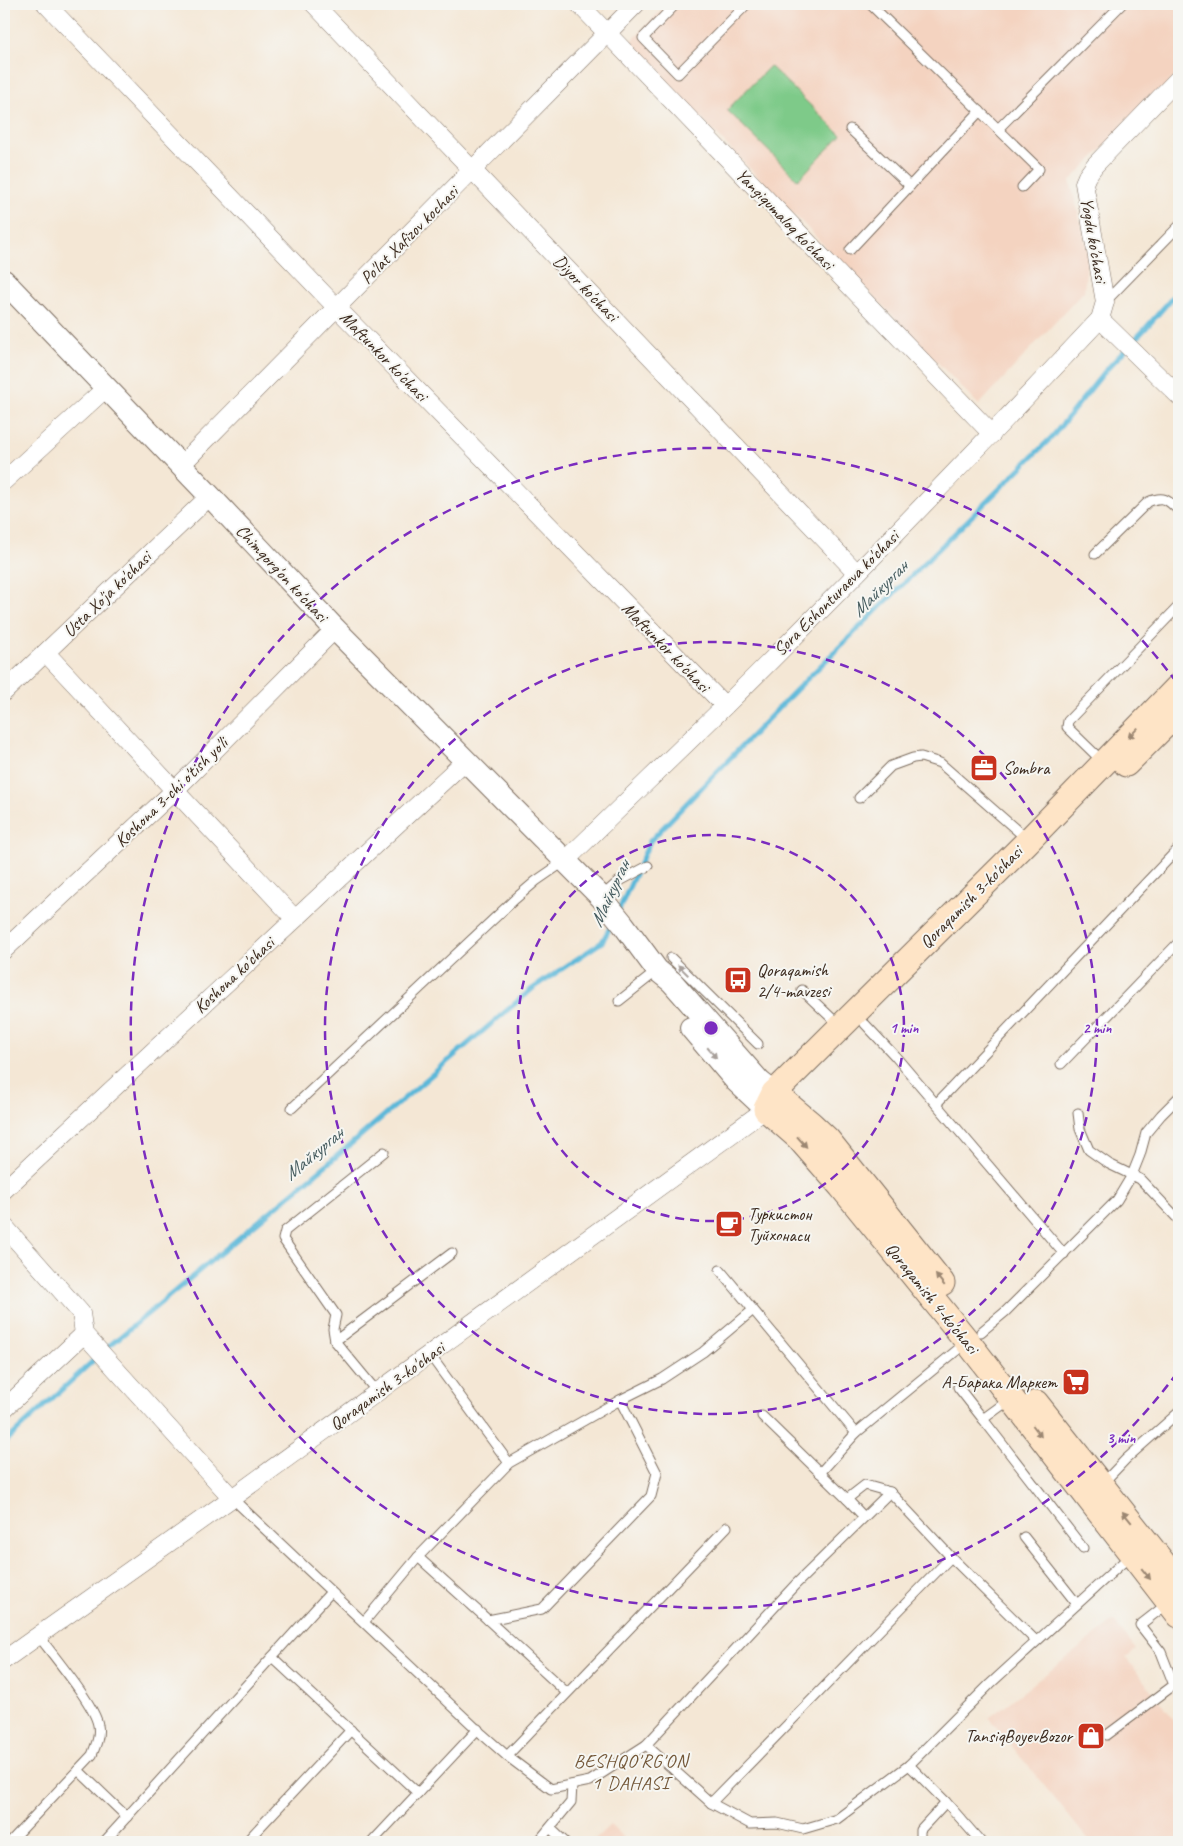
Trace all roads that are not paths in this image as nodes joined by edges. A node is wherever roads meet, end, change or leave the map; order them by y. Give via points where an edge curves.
1 (46, 4) edge
2 (314, 4) edge
3 (579, 4) edge
4 (636, 4) edge
5 (676, 4) edge
6 (747, 4) edge
7 (1122, 4) edge
8 (873, 5) edge
9 (607, 34) junction
10 (1179, 78) edge
11 (980, 111) junction
12 (850, 129) dead end
13 (998, 129) junction
14 (473, 170) junction
15 (910, 186) junction
16 (1022, 187) dead end
17 (1179, 226) edge
18 (850, 250) dead end
19 (4, 281) edge
20 (337, 308) junction
21 (1103, 311) junction
22 (106, 388) junction
23 (1179, 396) edge
24 (992, 434) junction
25 (181, 465) junction
26 (4, 481) edge
27 (210, 496) junction
28 (1179, 511) edge
29 (1096, 554) dead end
30 (857, 573) junction
31 (1179, 606) edge
32 (335, 629) junction
33 (46, 653) junction
34 (1179, 686) edge
35 (4, 692) edge
36 (724, 706) junction
37 (1170, 720) edge
38 (465, 761) junction
39 (1104, 763) junction
40 (175, 790) junction
41 (859, 798) dead end
42 (1028, 840) junction
43 (1179, 848) edge
44 (565, 860) junction
45 (648, 866) dead end
46 (612, 910) junction
47 (295, 919) junction
48 (1179, 942) edge
49 (4, 950) edge
50 (664, 964) junction
51 (802, 990) dead end
52 (619, 1001) dead end
53 (864, 1024) junction
54 (840, 1026) junction
55 (758, 1044) dead end
56 (1061, 1064) dead end
57 (1179, 1097) edge
58 (776, 1102) junction
59 (936, 1104) junction
60 (292, 1108) dead end
61 (1078, 1112) dead end
62 (384, 1152) dead end
63 (1132, 1175) junction
64 (4, 1190) edge
65 (1178, 1219) dead end
66 (4, 1226) edge
67 (452, 1253) dead end
68 (1064, 1254) junction
69 (720, 1270) dead end
70 (753, 1310) junction
71 (84, 1334) junction
72 (974, 1336) junction
73 (336, 1341) junction
74 (430, 1355) junction
75 (958, 1387) dead end
76 (378, 1393) junction
77 (1012, 1398) junction
78 (620, 1400) junction
79 (4, 1409) edge
80 (1179, 1412) edge
81 (762, 1416) dead end
82 (983, 1419) junction
83 (856, 1433) junction
84 (509, 1463) junction
85 (820, 1473) junction
86 (1101, 1485) junction
87 (890, 1492) junction
88 (232, 1498) junction
89 (846, 1499) junction
90 (864, 1517) junction
91 (728, 1527) dead end
92 (1024, 1537) dead end
93 (1083, 1548) dead end
94 (1131, 1554) junction
95 (418, 1557) junction
96 (951, 1557) junction
97 (331, 1592) junction
98 (1177, 1599) edge
99 (1077, 1604) junction
100 (488, 1620) junction
101 (364, 1622) junction
102 (38, 1635) junction
103 (1036, 1641) junction
104 (272, 1657) junction
105 (4, 1660) edge
106 (566, 1692) junction
107 (478, 1729) junction
108 (351, 1730) junction
109 (1107, 1735) dead end
110 (646, 1745) junction
111 (507, 1756) junction
112 (909, 1766) junction
113 (78, 1770) junction
114 (572, 1785) junction
115 (418, 1793) junction
116 (946, 1802) junction
117 (711, 1803) junction
118 (127, 1817) junction
119 (550, 1828) junction
120 (13, 1841) edge
121 (104, 1842) edge
122 (246, 1842) edge
123 (372, 1842) edge
124 (538, 1842) edge
125 (565, 1842) edge
126 (923, 1842) edge
127 (981, 1842) edge

1 - 20 street, Maftunkor ko'chasi
2 - 14 street, Diyor ko'chasi
3 - 9 street, Yangiqumaloq ko'chasi
4 - 9 street, Po'lat Xafizov kochasi
5 - 6 lane via 643,38 678,74
7 - 13 lane
8 - 11 lane
9 - 14 street, Po'lat Xafizov kochasi
9 - 24 street, Yangiqumaloq ko'chasi
10 - 21 street, Yogdu ko'chasi via 1095,165 1084,183
11 - 13 lane
11 - 15 lane
12 - 15 lane
13 - 16 lane via 1039,169
14 - 20 street, Po'lat Xafizov kochasi
14 - 30 street, Diyor ko'chasi
15 - 18 lane
17 - 21 lane
19 - 22 street, Chimqorg'on ko'chasi
20 - 25 street, Po'lat Xafizov kochasi
20 - 36 street, Maftunkor ko'chasi
21 - 23 street
21 - 24 street, Sora Eshonturaeva ko'chasi
22 - 25 street, Chimqorg'on ko'chasi
22 - 26 street
24 - 30 street, Sora Eshonturaeva ko'chasi
25 - 27 street, Chimqorg'on ko'chasi
27 - 32 street, Chimqorg'on ko'chasi
27 - 33 street, Usta Xo'ja ko'chasi
28 - 29 lane via 1167,500 1156,498 1148,502
30 - 36 street, Sora Eshonturaeva ko'chasi
31 - 39 lane via 1068,721 1067,727
32 - 38 street, Chimqorg'on ko'chasi
32 - 40 street, Koshona 3-chi o'tish yo'li
33 - 35 street, Usta Xo'ja ko'chasi
33 - 40 street
34 - 37 main road, Qoraqamish 3-ko'chasi
36 - 44 street, Sora Eshonturaeva ko'chasi
37 -> 39 main road, Qoraqamish 3-ko'chasi
37 - 53 main road, Qoraqamish 3-ko'chasi
38 - 44 street, Chimqorg'on ko'chasi
38 - 47 street, Koshona ko'chasi
39 - 42 main road, Qoraqamish 3-ko'chasi
40 - 47 street
40 - 49 street, Koshona 3-chi o'tish yo'li
41 - 42 lane via 891,766 921,757 940,763
42 - 54 main road, Qoraqamish 3-ko'chasi
43 - 59 lane
44 - 46 street, Chimqorg'on ko'chasi
44 - 60 lane via 515,899
45 - 46 lane via 618,882
46 - 50 street, Chimqorg'on ko'chasi
47 - 64 street, Koshona ko'chasi
48 - 56 lane
50 - 52 lane
55 -> 50 lane
50 - 58 street, Chimqorg'on ko'chasi via 672,982
51 - 54 lane
53 - 58 main road, Qoraqamish 3-ko'chasi via 815,1073
53 - 59 lane
54 - 58 main road, Qoraqamish 3-ko'chasi
57 - 63 lane via 1146,1133
58 - 72 main road, Qoraqamish 4-ko'chasi via 827,1139
58 - 74 street, Qoraqamish 3-ko'chasi
59 - 68 lane
61 - 63 lane via 1080,1129 1089,1150
62 - 73 lane via 285,1231 283,1239 336,1315 333,1329
63 - 65 lane via 1140,1179
63 - 68 lane via 1116,1200
66 - 71 street via 81,1313
67 - 73 lane
68 - 72 lane via 1005,1312
69 - 70 lane
70 - 78 lane via 703,1352 662,1379
70 - 83 lane
71 - 79 street
71 - 88 street
72 - 77 main road, Qoraqamish 4-ko'chasi
72 - 83 lane
72 - 86 main road, Qoraqamish 4-ko'chasi
73 - 76 lane
74 - 76 street, Qoraqamish 3-ko'chasi
74 - 84 lane
75 - 82 lane
76 - 88 street, Qoraqamish 3-ko'chasi
77 - 82 lane
77 -> 94 main road, Qoraqamish 4-ko'chasi
78 - 84 lane
78 - 100 lane via 657,1473 651,1496 542,1609
80 - 86 lane
81 - 85 lane
82 - 93 lane
83 - 85 lane
84 - 95 lane
85 - 89 lane
98 -> 86 main road, Qoraqamish 4-ko'chasi
87 - 89 lane via 865,1485
87 - 90 lane
87 - 96 lane
88 - 97 lane
88 - 102 street, Qoraqamish 3-ko'chasi
89 - 90 lane
90 - 110 lane via 795,1585
91 - 106 lane
92 - 99 lane
94 -> 98 main road, Qoraqamish 4-ko'chasi
94 - 99 lane
95 - 100 lane
95 - 101 lane
96 - 103 lane
96 - 117 lane
97 - 101 lane
97 - 104 lane
98 - 109 lane via 1140,1625 1161,1652 1174,1685
99 - 103 lane
100 - 106 lane
101 - 107 lane
102 - 105 street, Qoraqamish 3-ko'chasi
102 - 113 lane via 83,1696 98,1723 99,1738 92,1755
103 - 112 lane
104 - 108 lane
104 - 118 lane
106 - 111 lane
107 - 111 lane
107 - 115 lane
108 - 115 lane
108 - 122 lane
110 - 114 lane via 590,1781
110 - 117 lane
111 - 114 lane via 551,1789
112 - 116 lane
112 - 117 lane via 837,1819 803,1829 777,1823 750,1824
113 - 118 lane
113 - 120 lane
114 - 119 lane via 571,1802
115 - 123 lane
116 - 126 lane via 920,1830
116 - 127 lane
118 - 121 lane
119 - 124 lane
119 - 125 lane

